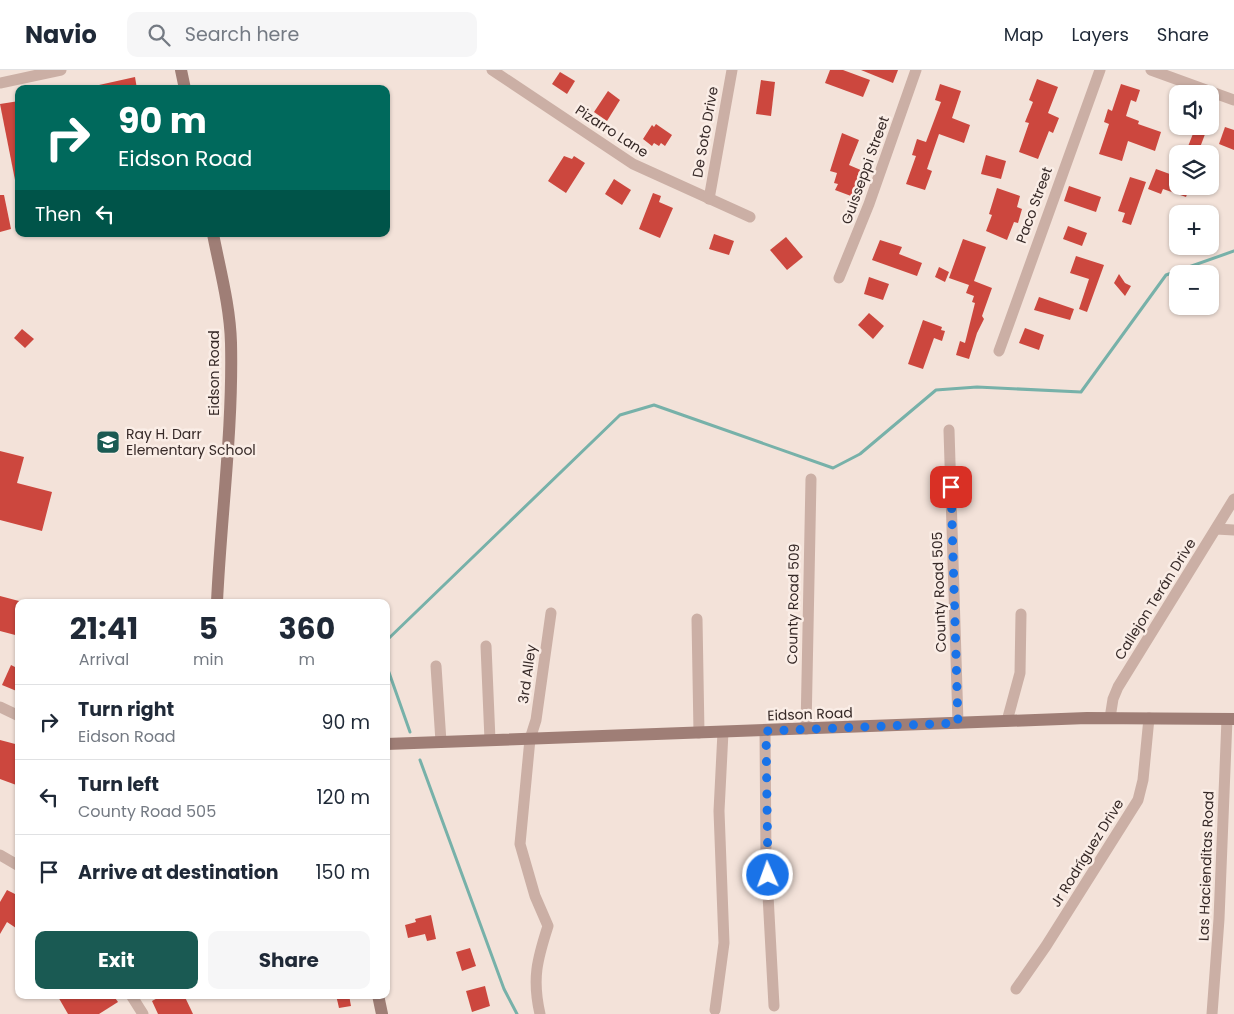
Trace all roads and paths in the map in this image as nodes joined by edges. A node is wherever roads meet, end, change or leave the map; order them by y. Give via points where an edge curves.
1 (181, 70) edge
2 (492, 70) edge
3 (732, 70) edge
4 (916, 70) edge
5 (1100, 70) edge
6 (1151, 70) edge
7 (55, 71) edge
8 (0, 83) edge
9 (183, 85) edge
10 (1234, 100) edge
11 (709, 199) junction
12 (750, 217) dead end
13 (214, 237) edge
14 (839, 278) dead end
15 (999, 351) dead end
16 (949, 430) dead end
17 (811, 479) dead end
18 (1234, 500) edge
19 (1216, 529) junction
20 (1234, 530) edge
21 (217, 599) edge
22 (551, 613) dead end
23 (1021, 614) dead end
24 (697, 619) dead end
25 (486, 646) dead end
26 (436, 666) dead end
27 (0, 707) edge
28 (15, 714) edge
29 (1110, 718) junction
30 (1148, 718) junction
31 (1231, 719) edge
32 (1007, 721) junction
33 (958, 723) junction
34 (806, 729) junction
35 (766, 731) junction
36 (723, 732) junction
37 (699, 733) junction
38 (530, 739) junction
39 (490, 740) junction
40 (441, 742) junction
41 (390, 744) edge
42 (0, 854) edge
43 (15, 863) edge
44 (1016, 989) dead end
45 (134, 999) edge
46 (379, 999) edge
47 (774, 1006) dead end
48 (716, 1010) dead end
49 (143, 1014) edge
50 (382, 1014) edge
51 (540, 1014) edge
52 (1212, 1014) edge

1 - 9 street
2 - 11 street, Pizarro Lane via 633,164
3 - 11 street, De Soto Drive
4 - 14 street, Guisseppi Street
5 - 15 street, Paco Street
6 - 10 street
7 - 8 street
11 - 12 street, Pizarro Lane
13 - 21 street, Eidson Road via 229,315 231,344
16 - 33 street, County Road 505
17 - 34 street, County Road 509
18 - 19 street, Callejon Terán Drive
19 - 20 street
19 - 29 street, Callejon Terán Drive via 1118,687
22 - 38 street, 3rd Alley via 536,720
23 - 32 street via 1020,673
24 - 37 street
25 - 39 street
26 - 40 street
27 - 28 street
29 - 30 street, Eidson Road
29 - 32 street, Eidson Road
30 - 31 street, Eidson Road
30 - 44 street, Jr Rodríguez Drive via 1143,780 1138,800
31 - 52 street, Las Hacienditas Road
32 - 33 street, Eidson Road
33 - 34 street, Eidson Road
34 - 35 street, Eidson Road
35 - 36 street, Eidson Road
35 - 47 street via 766,858
36 - 37 street, Eidson Road
36 - 48 street via 719,811 724,942
37 - 38 street, Eidson Road
38 - 39 street, Eidson Road
38 - 51 street, 3rd Alley via 520,844 535,896 548,926 538,956 534,990
39 - 40 street, Eidson Road
40 - 41 street, Eidson Road
42 - 43 street
45 - 49 street
46 - 50 street

